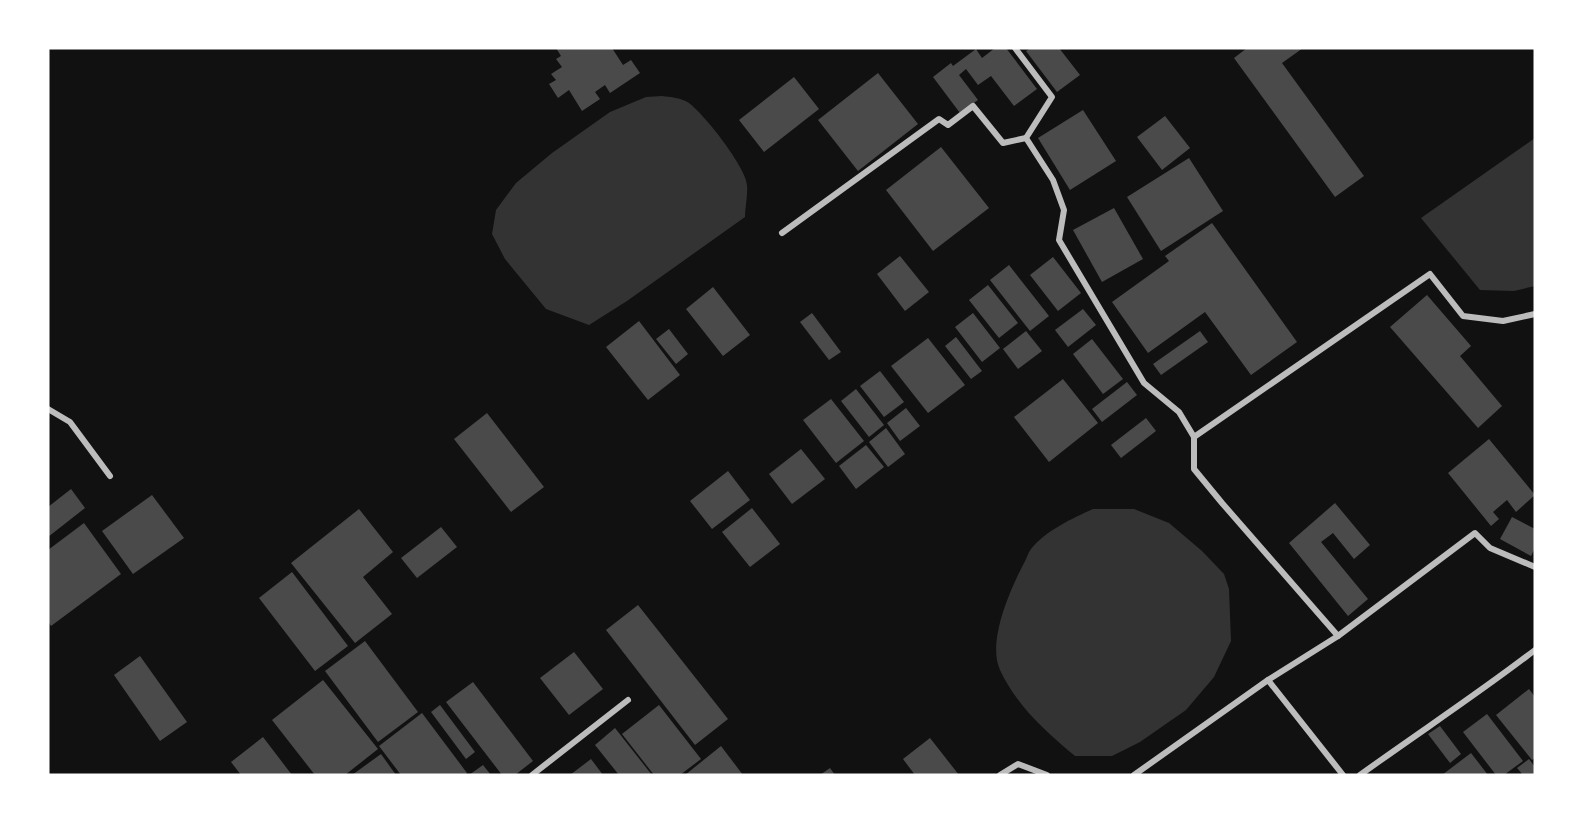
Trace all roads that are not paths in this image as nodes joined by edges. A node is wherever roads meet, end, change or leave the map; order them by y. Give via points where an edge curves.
1 (1015, 48) edge
2 (1026, 138) junction
3 (782, 233) dead end
4 (1535, 314) edge
5 (48, 409) edge
6 (1194, 436) junction
7 (110, 476) dead end
8 (1535, 567) edge
9 (1338, 636) junction
10 (1535, 650) edge
11 (1268, 680) junction
12 (628, 700) dead end
13 (532, 775) edge
14 (1000, 775) edge
15 (1047, 775) edge
16 (1134, 775) edge
17 (1343, 775) edge
18 (1360, 775) edge

1 - 2 street via 1052,98
2 - 3 street via 1003,143 973,106 948,125 939,119
2 - 6 street via 1053,180 1064,210 1059,240 1144,383 1179,412
4 - 6 street via 1503,321 1463,316 1430,274
5 - 7 street via 70,422
6 - 9 street via 1194,469
8 - 9 street via 1490,548 1475,533
9 - 11 street
10 - 18 street
11 - 16 street
11 - 17 street
12 - 13 street
14 - 15 street via 1018,764

